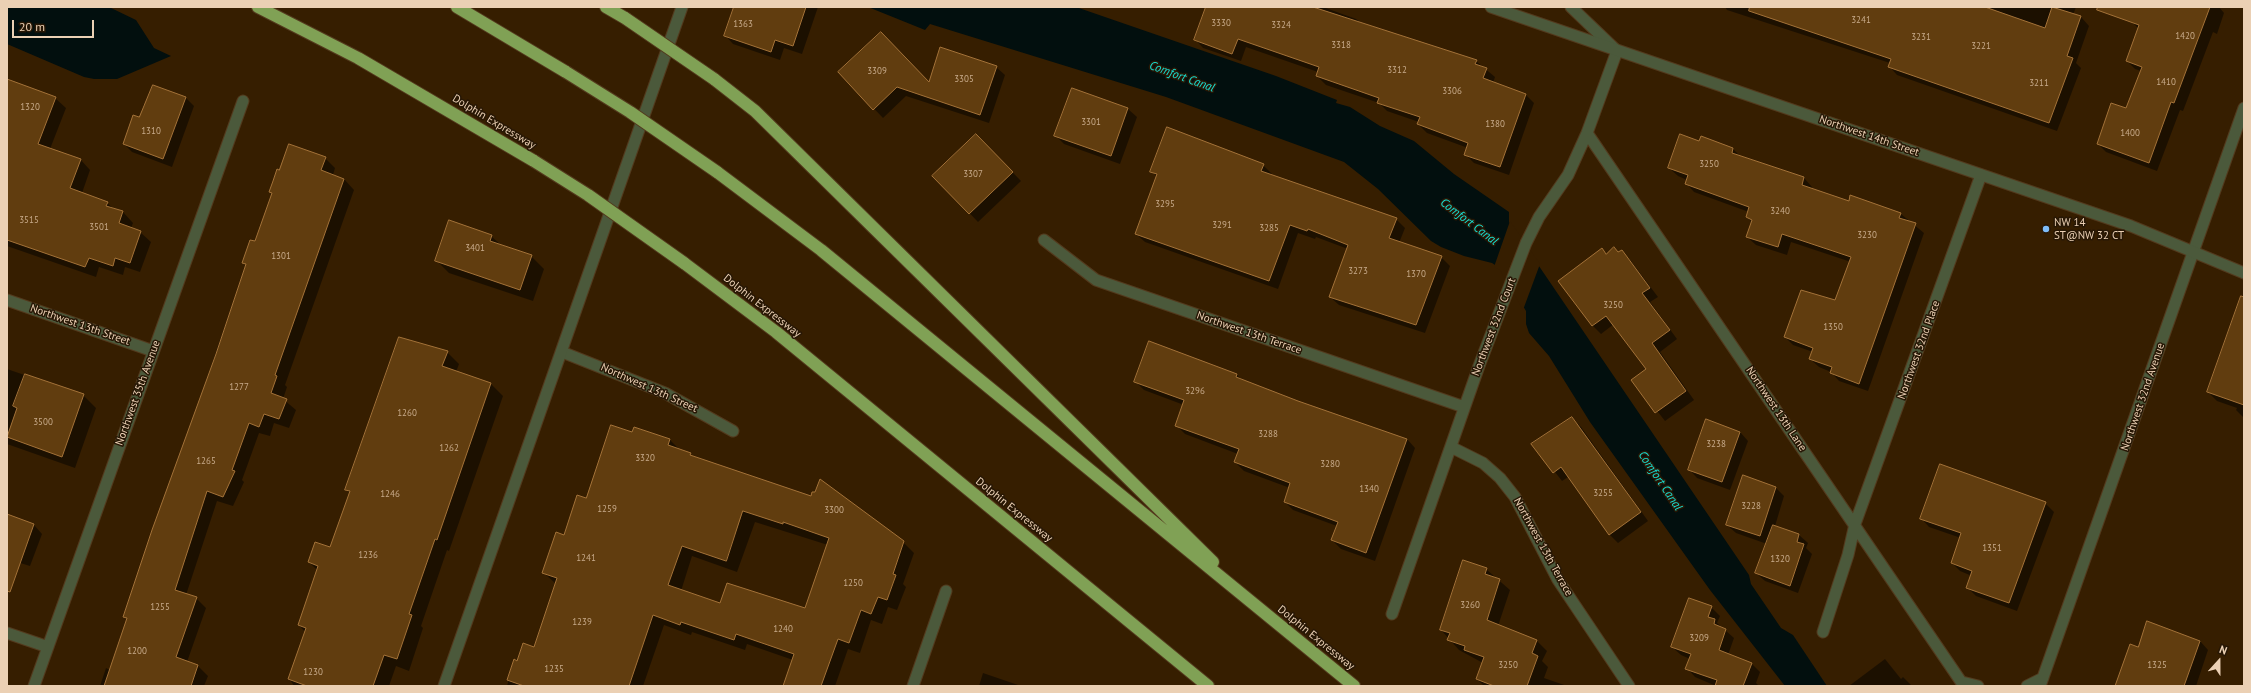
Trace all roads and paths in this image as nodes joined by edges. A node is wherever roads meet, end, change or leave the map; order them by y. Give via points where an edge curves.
1 (258, 7) edge
2 (457, 7) edge
3 (606, 7) edge
4 (682, 7) edge
5 (1491, 7) edge
6 (1571, 7) edge
7 (1617, 50) junction
8 (243, 100) dead end
9 (2244, 108) edge
10 (1587, 133) junction
11 (1981, 175) junction
12 (1044, 240) dead end
13 (2194, 251) junction
14 (2244, 273) edge
15 (7, 300) edge
16 (153, 351) junction
17 (562, 352) junction
18 (1464, 407) junction
19 (732, 431) dead end
20 (1451, 447) junction
21 (1855, 524) junction
22 (946, 591) dead end
23 (1392, 614) dead end
24 (1268, 616) junction
25 (1823, 632) dead end
26 (7, 633) edge
27 (48, 647) junction
28 (2042, 682) edge
29 (1963, 684) edge
30 (34, 686) edge
31 (444, 686) edge
32 (913, 686) edge
33 (1208, 686) edge
34 (1354, 686) edge
35 (1629, 686) edge
36 (1978, 686) edge
37 (2027, 686) edge

1 - 33 highway, Dolphin Expressway, bridge via 444,106 588,196 684,263 782,337
2 - 24 highway, Dolphin Expressway, bridge via 636,116 717,172 827,255
3 - 24 highway, bridge via 714,79 755,111
4 - 17 street
5 - 7 street, Northwest 14th Street
6 - 7 street
7 - 10 street, Northwest 32nd Court
7 - 11 street, Northwest 14th Street
8 - 16 street, Northwest 35th Avenue
9 - 13 street, Northwest 32nd Avenue
10 - 18 street, Northwest 32nd Court via 1568,174 1539,216 1526,243
10 - 21 street, Northwest 13th Lane
11 - 13 street, Northwest 14th Street via 2131,226
11 - 21 street, Northwest 32nd Place
12 - 18 street, Northwest 13th Terrace via 1096,280
13 - 14 street, Northwest 14th Street
13 - 28 street, Northwest 32nd Avenue
15 - 16 street, Northwest 13th Street
16 - 27 street, Northwest 35th Avenue
17 - 19 street, Northwest 13th Street via 665,393
17 - 31 street
18 - 20 street, Northwest 32nd Court
20 - 23 street, Northwest 32nd Court
20 - 35 street, Northwest 13th Terrace via 1483,463 1515,496 1558,580
21 - 25 street via 1848,555
21 - 29 street, Northwest 13th Lane
22 - 32 street
24 - 34 highway, Dolphin Expressway
26 - 27 street
27 - 30 street, Northwest 35th Avenue
28 - 37 street
29 - 36 street

